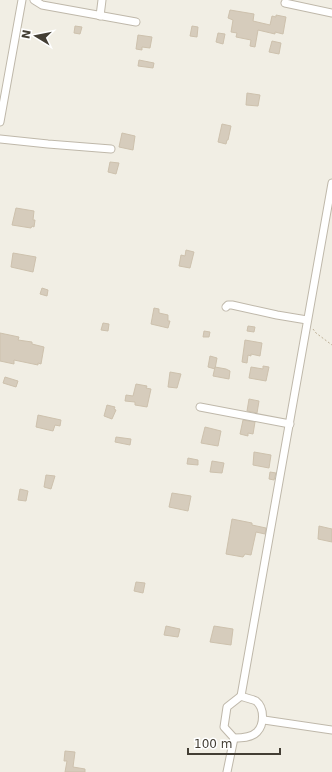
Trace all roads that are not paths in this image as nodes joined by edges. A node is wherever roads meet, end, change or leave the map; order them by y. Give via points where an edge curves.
1 (22, 0) edge
2 (34, 0) edge
3 (102, 0) edge
4 (285, 3) dead end
5 (332, 12) edge
6 (100, 16) junction
7 (136, 22) dead end
8 (0, 122) edge
9 (0, 139) edge
10 (111, 149) dead end
11 (332, 183) edge
12 (226, 307) dead end
13 (307, 320) junction
14 (200, 408) dead end
15 (290, 424) junction
16 (241, 696) junction
17 (264, 720) junction
18 (332, 730) edge
19 (234, 738) junction
20 (227, 772) edge

1 - 8 street
2 - 6 street via 42,5
3 - 6 street
4 - 5 street
6 - 7 street
9 - 10 street
11 - 13 street
12 - 13 street via 232,305
13 - 15 street
14 - 15 street
15 - 16 street
16 - 17 street via 256,701
16 - 19 street via 226,707 224,727
17 - 18 street
17 - 19 street via 257,732 245,738
19 - 20 street

